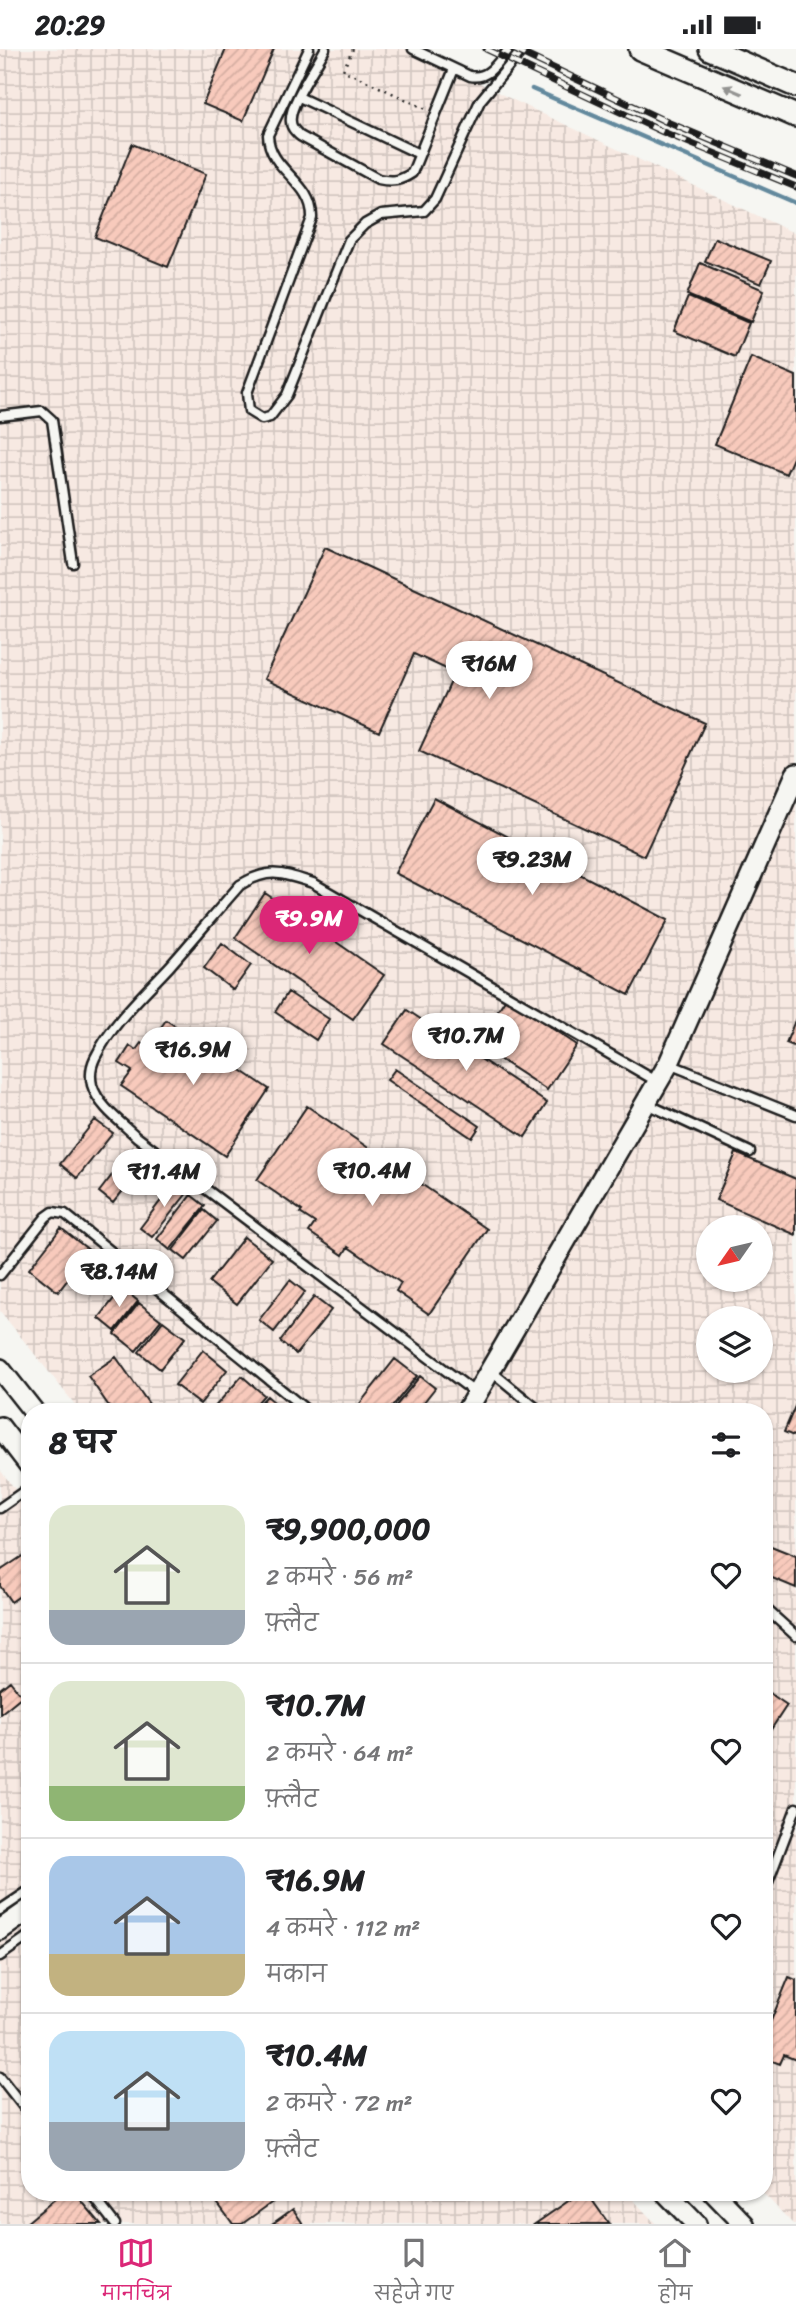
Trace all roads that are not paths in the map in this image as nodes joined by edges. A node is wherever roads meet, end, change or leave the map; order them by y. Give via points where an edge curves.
1 (309, 49) edge
2 (325, 49) edge
3 (413, 49) edge
4 (509, 49) edge
5 (523, 49) edge
6 (640, 49) edge
7 (710, 49) edge
8 (454, 68) junction
9 (796, 86) edge
10 (299, 97) junction
11 (796, 116) edge
12 (419, 154) junction
13 (0, 416) edge
14 (74, 563) dead end
15 (796, 774) edge
16 (668, 1063) junction
17 (658, 1082) junction
18 (645, 1103) junction
19 (796, 1115) edge
20 (750, 1152) dead end
21 (0, 1275) edge
22 (0, 1369) edge
23 (491, 1371) junction
24 (477, 1394) junction
25 (27, 1403) edge
26 (298, 1403) edge
27 (472, 1403) edge
28 (530, 1403) edge
29 (0, 1427) edge
30 (21, 1454) edge
31 (21, 1493) edge
32 (0, 1508) edge
33 (773, 1615) edge
34 (796, 1636) edge
35 (796, 1808) edge
36 (773, 1869) edge
37 (21, 1896) edge
38 (0, 1910) edge
39 (21, 1915) edge
40 (0, 1930) edge
41 (21, 1941) edge
42 (0, 1955) edge
43 (0, 2077) edge
44 (21, 2104) edge
45 (97, 2201) edge
46 (674, 2201) edge
47 (722, 2201) edge
48 (115, 2224) edge
49 (696, 2224) edge
50 (744, 2224) edge

1 - 5 lane via 268,135 274,158 312,204 312,218 247,393 249,411 262,419 271,417 287,395 349,240 381,215 424,211 435,199 480,101
2 - 10 lane
3 - 8 lane
4 - 8 lane via 479,78
11 -> 6 main road
7 - 9 main road
8 - 12 lane
10 - 12 lane
10 - 12 lane via 290,119 293,129 378,179 404,179 412,173
13 - 14 lane via 42,411 52,420
15 - 16 street
16 - 17 street
16 - 19 lane
17 - 18 street
17 - 24 lane via 313,883 268,872 240,885 141,994 95,1058 92,1084 115,1117
18 - 20 lane
18 - 23 street
21 - 26 lane via 46,1217 53,1212 65,1214
22 - 25 street
23 - 24 street
23 - 28 lane
24 - 27 street
29 - 30 street
31 - 32 lane
33 - 34 lane
35 - 36 lane
37 - 38 lane
39 - 40 street
41 - 42 lane
43 - 44 lane
45 - 48 lane
46 - 49 street
47 - 50 street

